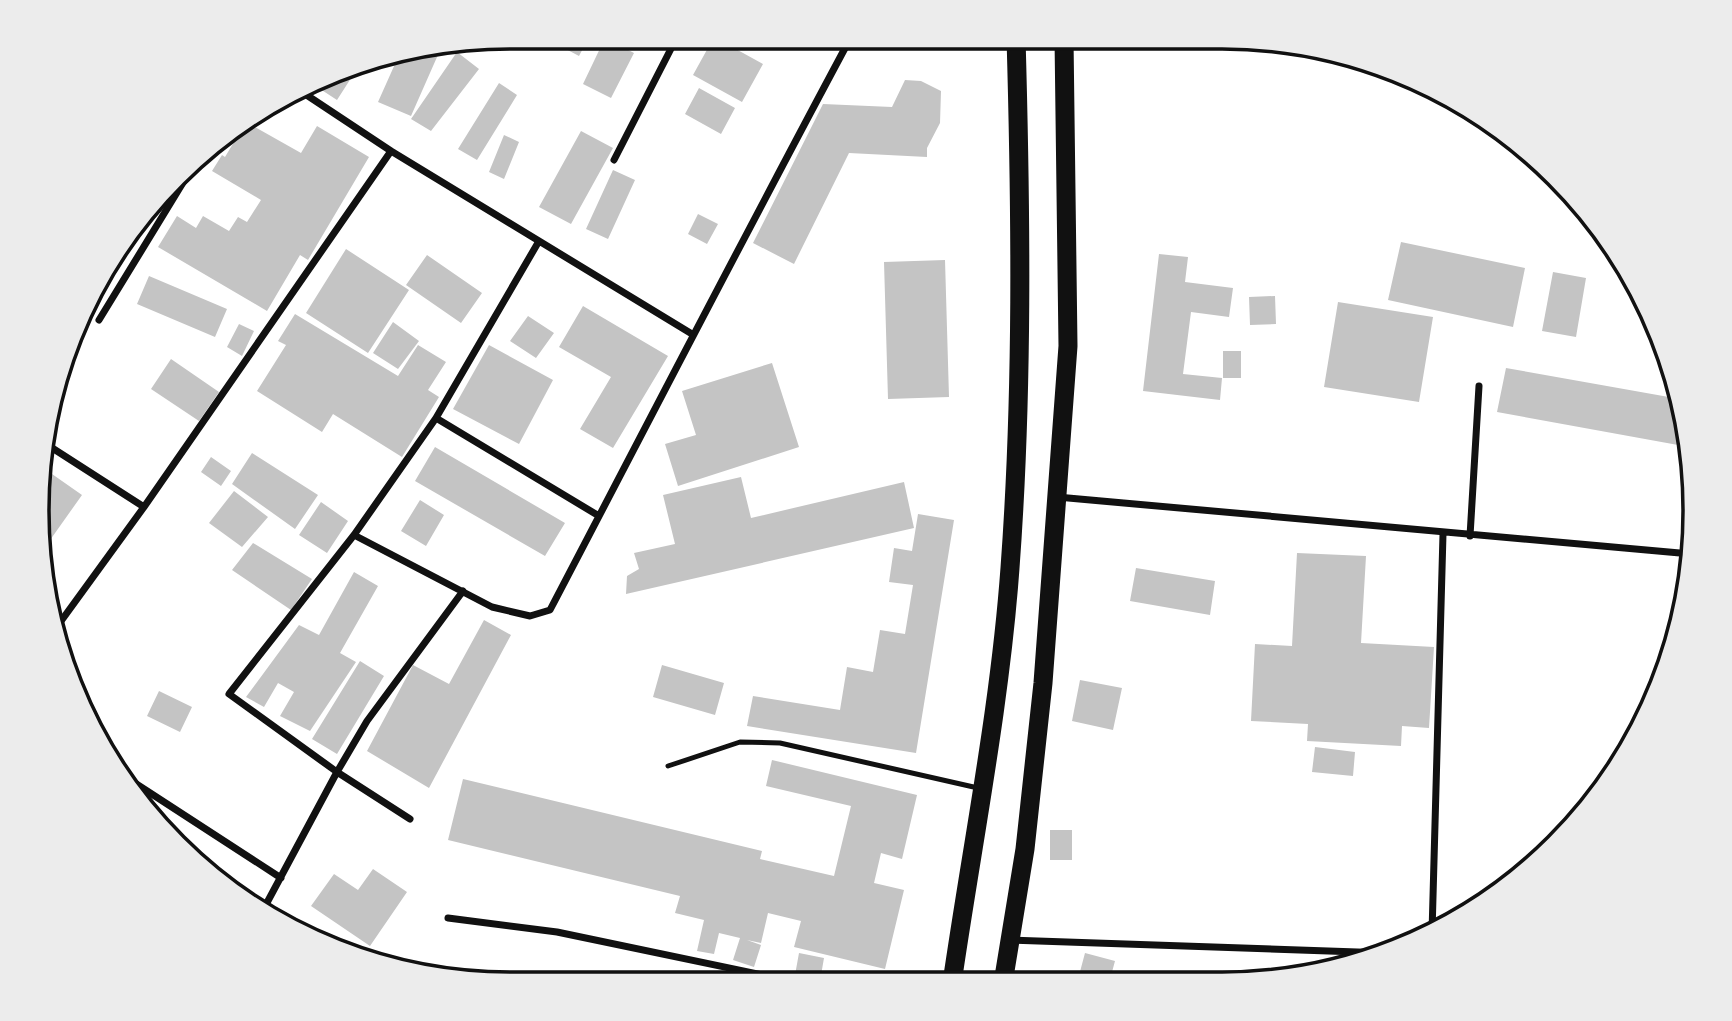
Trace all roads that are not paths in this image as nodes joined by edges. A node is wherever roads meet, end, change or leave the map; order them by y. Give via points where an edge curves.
1 (671, 49) edge
2 (845, 49) edge
3 (1016, 49) edge
4 (1064, 49) edge
5 (308, 96) edge
6 (391, 151) junction
7 (614, 160) dead end
8 (178, 190) edge
9 (539, 242) junction
10 (99, 320) dead end
11 (692, 334) junction
12 (1479, 386) dead end
13 (436, 418) junction
14 (53, 449) edge
15 (1057, 497) junction
16 (144, 507) junction
17 (599, 516) junction
18 (1443, 534) junction
19 (354, 535) junction
20 (1470, 536) junction
21 (1681, 553) edge
22 (463, 591) junction
23 (62, 619) edge
24 (668, 766) dead end
25 (337, 772) junction
26 (141, 787) edge
27 (981, 789) junction
28 (410, 819) dead end
29 (281, 878) junction
30 (267, 902) edge
31 (448, 918) dead end
32 (1432, 921) edge
33 (1011, 940) junction
34 (1356, 952) edge
35 (748, 972) edge
36 (953, 972) edge
37 (1005, 972) edge

1 - 7 street
2 - 11 street
3 - 27 highway via 1020,272 1015,466 999,682
4 - 15 highway via 1068,346
5 - 6 street
6 - 9 street
6 - 16 street
8 - 10 street
9 - 11 street
9 - 13 street
11 - 17 street
12 - 20 street
13 - 17 street
13 - 19 street
14 - 16 street
15 - 18 street
15 - 33 highway via 1042,697
16 - 23 street
17 - 22 street via 550,610 530,616 506,611
18 - 20 street
18 - 32 street
19 - 22 street
19 - 25 street via 229,694
20 - 21 street
22 - 25 street via 367,721
24 - 27 lane via 740,743 780,743
25 - 28 street
25 - 29 street
26 - 29 street
27 - 36 highway
29 - 30 street
31 - 35 street via 557,932
33 - 34 street
33 - 37 highway

